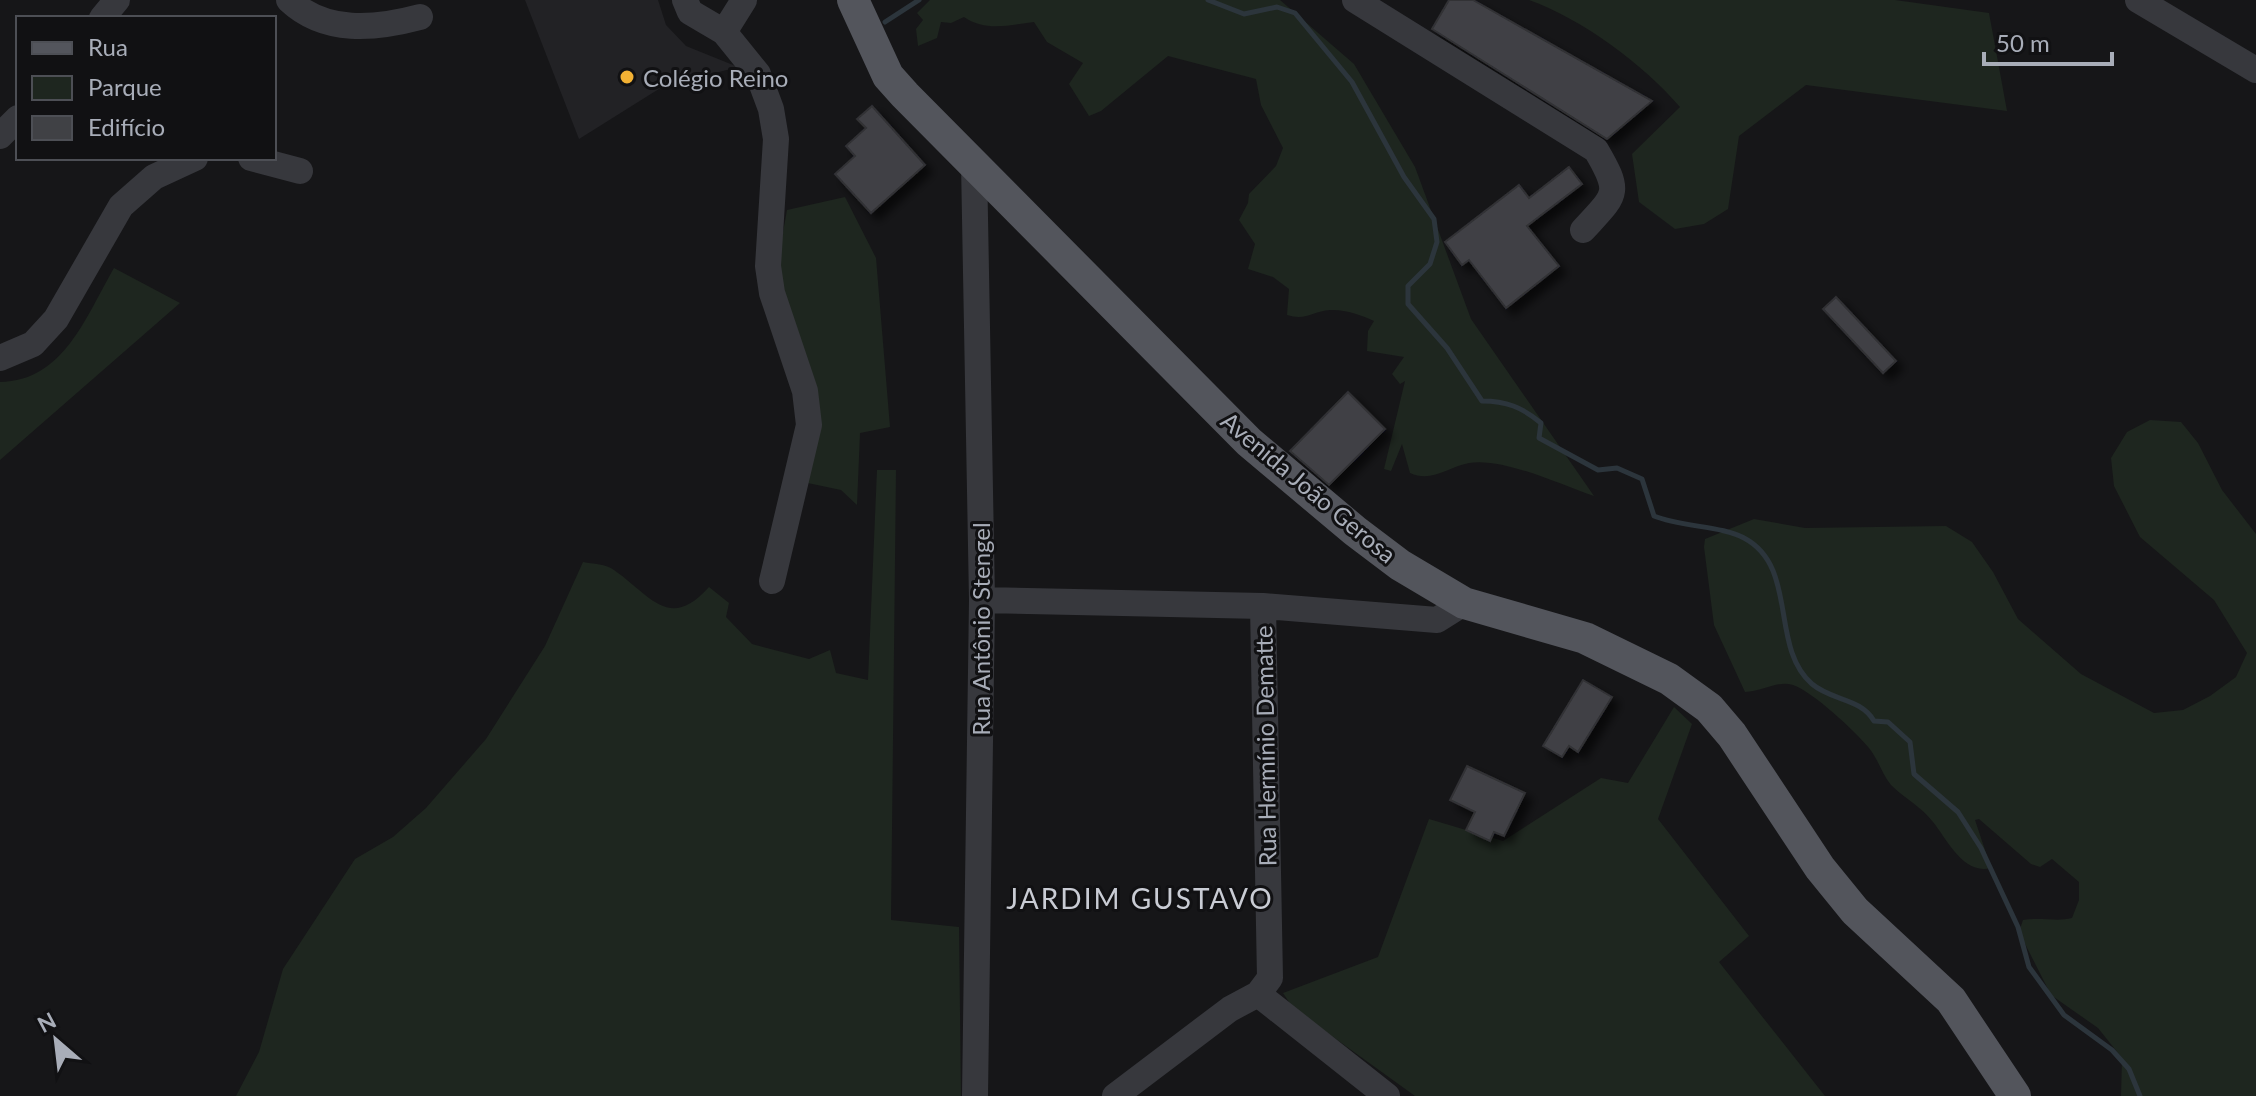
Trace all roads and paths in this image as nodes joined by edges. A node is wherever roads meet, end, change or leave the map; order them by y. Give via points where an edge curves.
1 (117, 0) edge
2 (289, 0) edge
3 (685, 0) edge
4 (744, 0) edge
5 (853, 0) edge
6 (1355, 0) edge
7 (2138, 0) edge
8 (104, 16) edge
9 (420, 17) dead end
10 (724, 32) junction
11 (2256, 70) edge
12 (16, 120) edge
13 (0, 136) edge
14 (191, 160) edge
15 (259, 160) edge
16 (974, 163) junction
17 (300, 171) dead end
18 (1583, 230) dead end
19 (0, 358) edge
20 (772, 581) dead end
21 (982, 600) junction
22 (1464, 603) junction
23 (1263, 606) junction
24 (1258, 994) junction
25 (975, 1096) edge
26 (1115, 1096) edge
27 (1387, 1096) edge
28 (2015, 1096) edge

1 - 8 street
2 - 9 street via 303,13 343,25 388,25
3 - 10 street via 690,12
4 - 10 street
5 - 16 main road, Avenida João Gerosa via 888,76
6 - 18 street via 1596,150 1613,179 1611,199
7 - 11 street
10 - 20 street via 758,74 771,109 777,162 768,266 805,391 809,425
12 - 13 street
14 - 19 street via 154,177 121,206 56,319 33,344
15 - 17 street
16 - 21 street, Rua Antônio Stengel
16 - 22 main road, Avenida João Gerosa via 1249,442 1367,539
21 - 23 street
21 - 25 street, Rua Antônio Stengel
22 - 23 street via 1437,620
22 - 28 main road, Avenida João Gerosa via 1585,638 1669,679 1709,708 1820,868 1855,911 1951,1000
23 - 24 street, Rua Hermínio Dematte via 1270,978
24 - 26 street via 1230,1009
24 - 27 street

